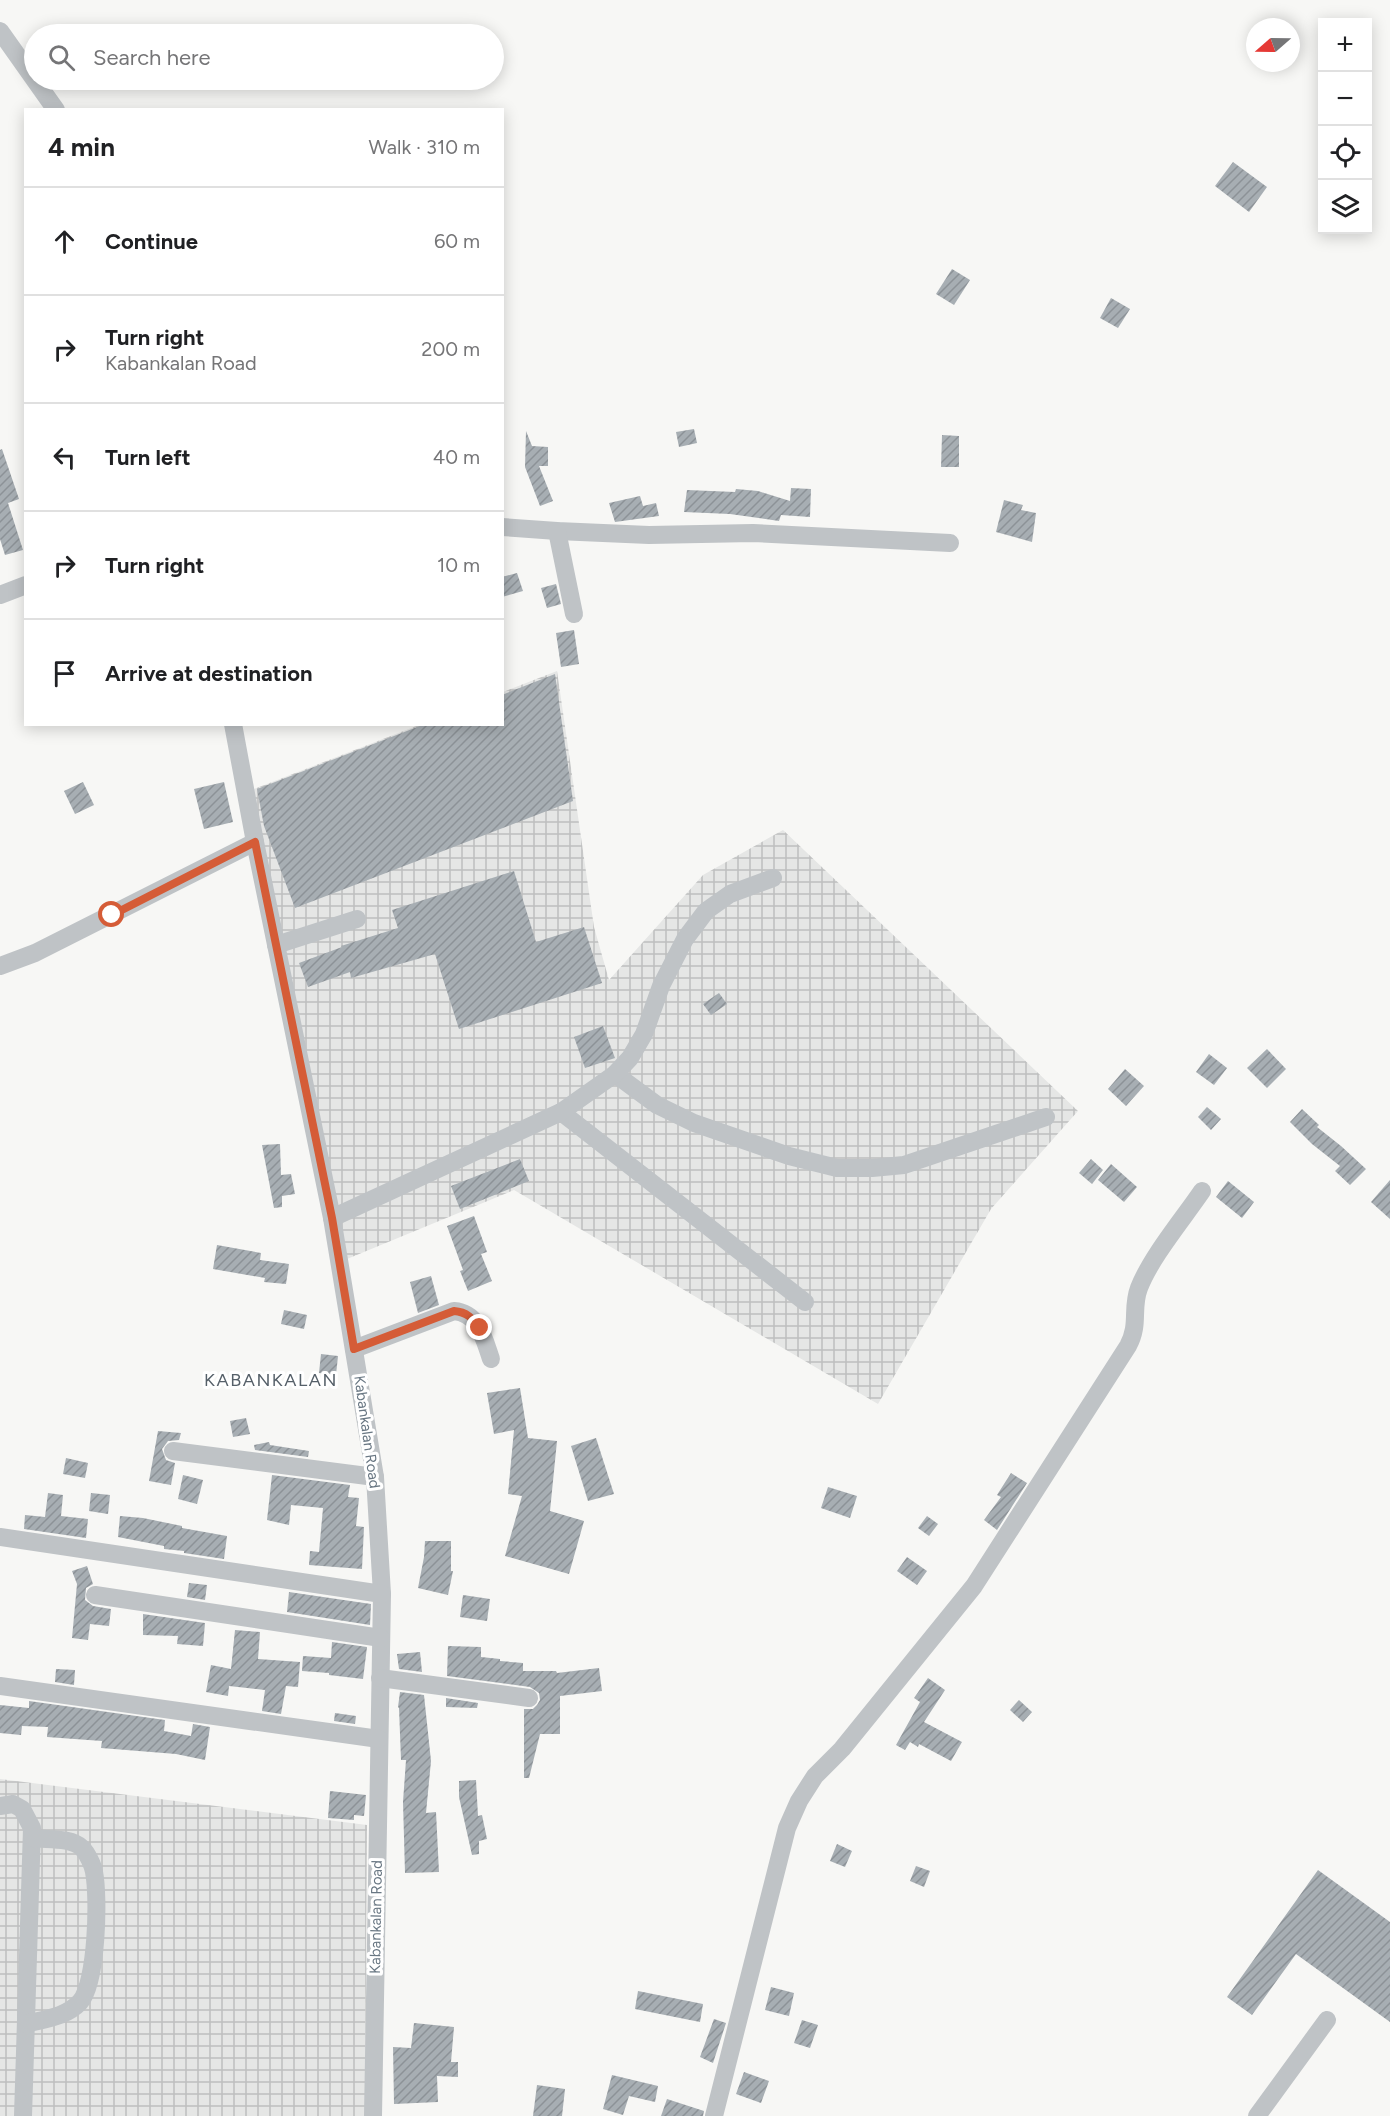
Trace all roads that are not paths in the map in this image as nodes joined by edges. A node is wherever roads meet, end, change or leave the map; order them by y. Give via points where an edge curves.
1 (0, 31) edge
2 (24, 65) edge
3 (42, 90) edge
4 (55, 108) edge
5 (504, 526) edge
6 (557, 531) junction
7 (950, 543) dead end
8 (24, 586) edge
9 (0, 595) edge
10 (574, 614) dead end
11 (233, 726) edge
12 (255, 842) junction
13 (773, 878) dead end
14 (357, 919) dead end
15 (276, 945) junction
16 (0, 966) edge
17 (615, 1074) junction
18 (561, 1112) junction
19 (1046, 1118) dead end
20 (1202, 1191) dead end
21 (332, 1218) junction
22 (805, 1302) dead end
23 (354, 1349) junction
24 (492, 1359) dead end
25 (173, 1451) dead end
26 (375, 1477) junction
27 (0, 1537) edge
28 (382, 1594) junction
29 (95, 1595) dead end
30 (381, 1638) junction
31 (380, 1678) junction
32 (0, 1686) edge
33 (529, 1698) dead end
34 (379, 1738) junction
35 (0, 1806) edge
36 (33, 1838) junction
37 (1327, 2020) dead end
38 (26, 2024) junction
39 (23, 2116) edge
40 (373, 2116) edge
41 (714, 2116) edge
42 (1257, 2116) edge

1 - 2 street
3 - 4 street
5 - 6 street
6 - 7 street via 650,535 753,533
6 - 10 street
8 - 9 street
11 - 12 street, Kabankalan Road
12 - 15 street, Kabankalan Road
12 - 16 street via 64,939
13 - 17 street via 730,894 706,911 685,939 661,986 644,1034
14 - 15 street
15 - 21 street, Kabankalan Road
17 - 18 street
17 - 19 street via 657,1104 694,1123 837,1168 904,1165
18 - 21 street
18 - 22 street
20 - 41 street via 1138,1290 1134,1335 1128,1346 975,1586 842,1749 815,1776 799,1801 787,1828
21 - 23 street, Kabankalan Road
23 - 24 street via 454,1311 472,1317
23 - 26 street, Kabankalan Road
25 - 26 street
26 - 28 street, Kabankalan Road
27 - 28 street
28 - 30 street, Kabankalan Road
29 - 30 street
30 - 31 street, Kabankalan Road
31 - 33 street
31 - 34 street, Kabankalan Road
32 - 34 street
34 - 40 street, Kabankalan Road
35 - 36 street via 13,1804 22,1809
36 - 38 street
36 - 38 street via 74,1842 83,1848 94,1869 95,1924 90,1980 81,2001 63,2015
37 - 42 street
38 - 39 street

